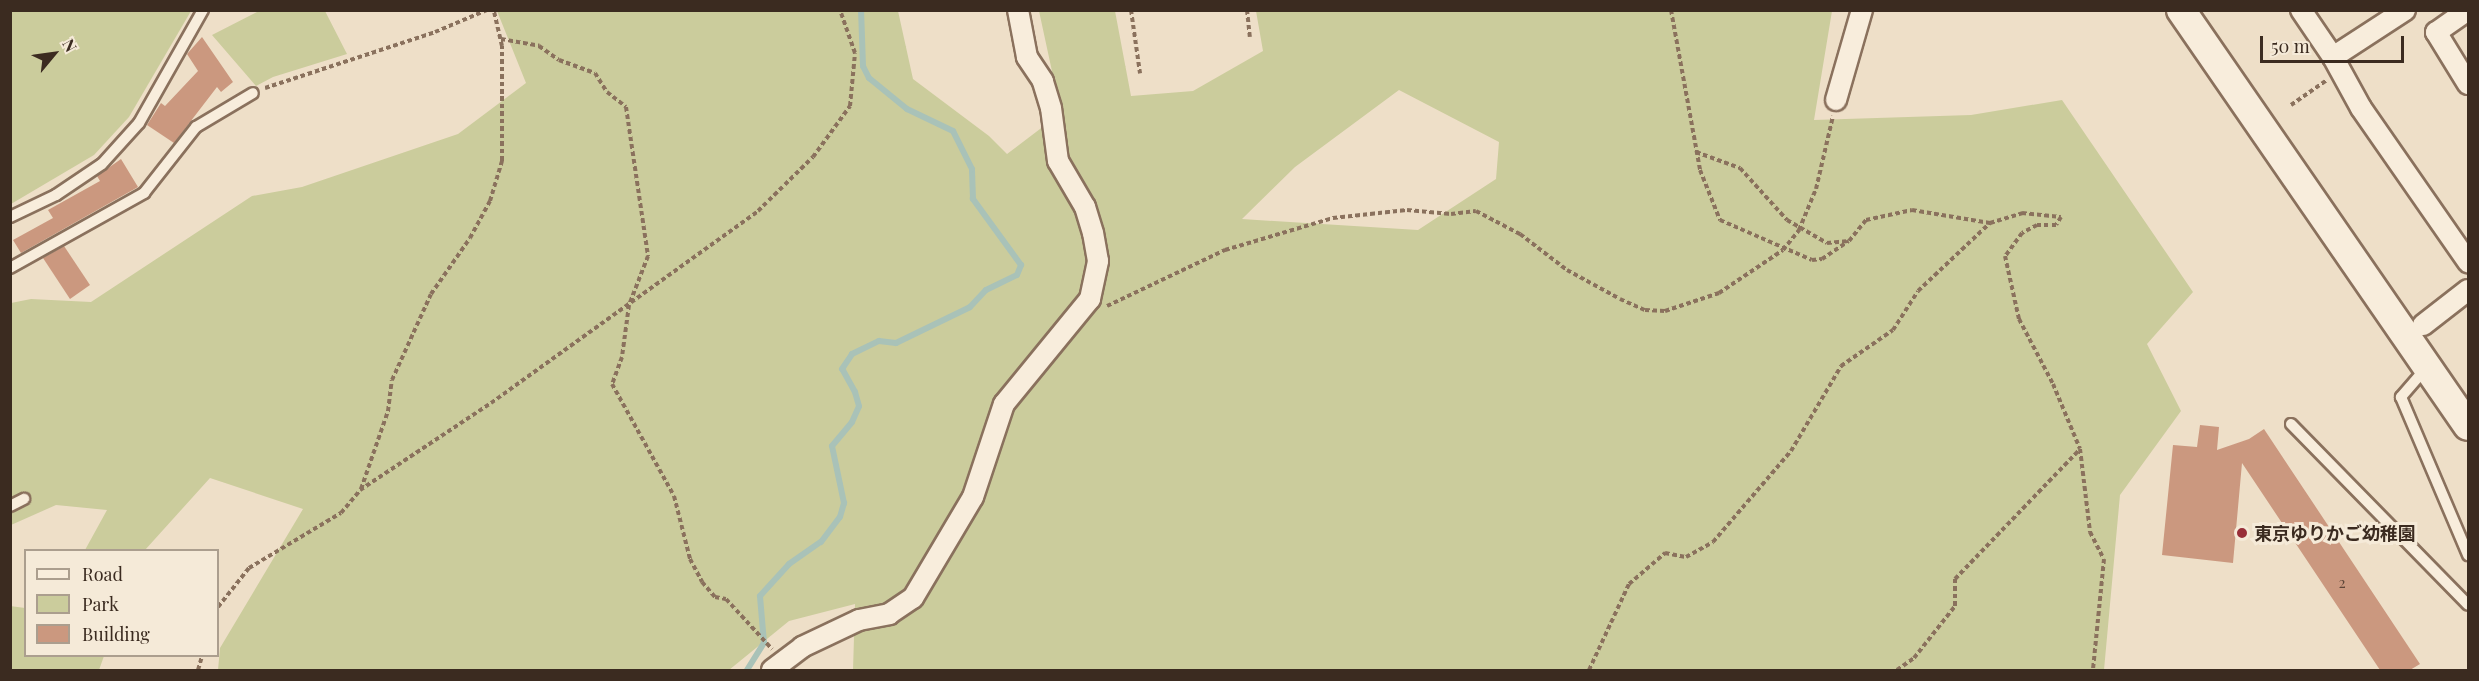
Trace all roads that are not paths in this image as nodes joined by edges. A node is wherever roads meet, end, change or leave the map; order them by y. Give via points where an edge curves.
1 (203, 10) edge
2 (1018, 10) edge
3 (1862, 10) edge
4 (2181, 10) edge
5 (2204, 10) edge
6 (2301, 10) edge
7 (2405, 10) edge
8 (2468, 10) edge
9 (2336, 64) junction
10 (2469, 84) edge
11 (253, 93) road end
12 (1836, 100) road end
13 (10, 218) edge
14 (2469, 262) edge
15 (10, 268) edge
16 (2469, 290) edge
17 (2423, 325) junction
18 (2428, 367) junction
19 (2469, 393) edge
20 (2291, 424) dead end
21 (2469, 426) edge
22 (24, 499) dead end
23 (10, 506) edge
24 (2469, 555) edge
25 (2469, 605) edge
26 (777, 666) edge

1 - 13 lane via 140,123 102,165 56,195
2 - 26 street via 1027,57 1043,81 1051,108 1058,161 1085,207 1093,233 1098,261 1090,298 1004,404 973,496 913,598 889,614 859,620 827,634
3 - 12 street
4 - 18 street
5 - 17 street
6 - 9 street
7 - 9 street
8 - 10 street via 2436,32
9 - 14 street via 2361,108
11 - 15 lane via 196,127 144,193
16 - 17 street
17 - 19 street
18 - 21 street
18 - 24 lane via 2401,397
20 - 25 lane
22 - 23 lane

